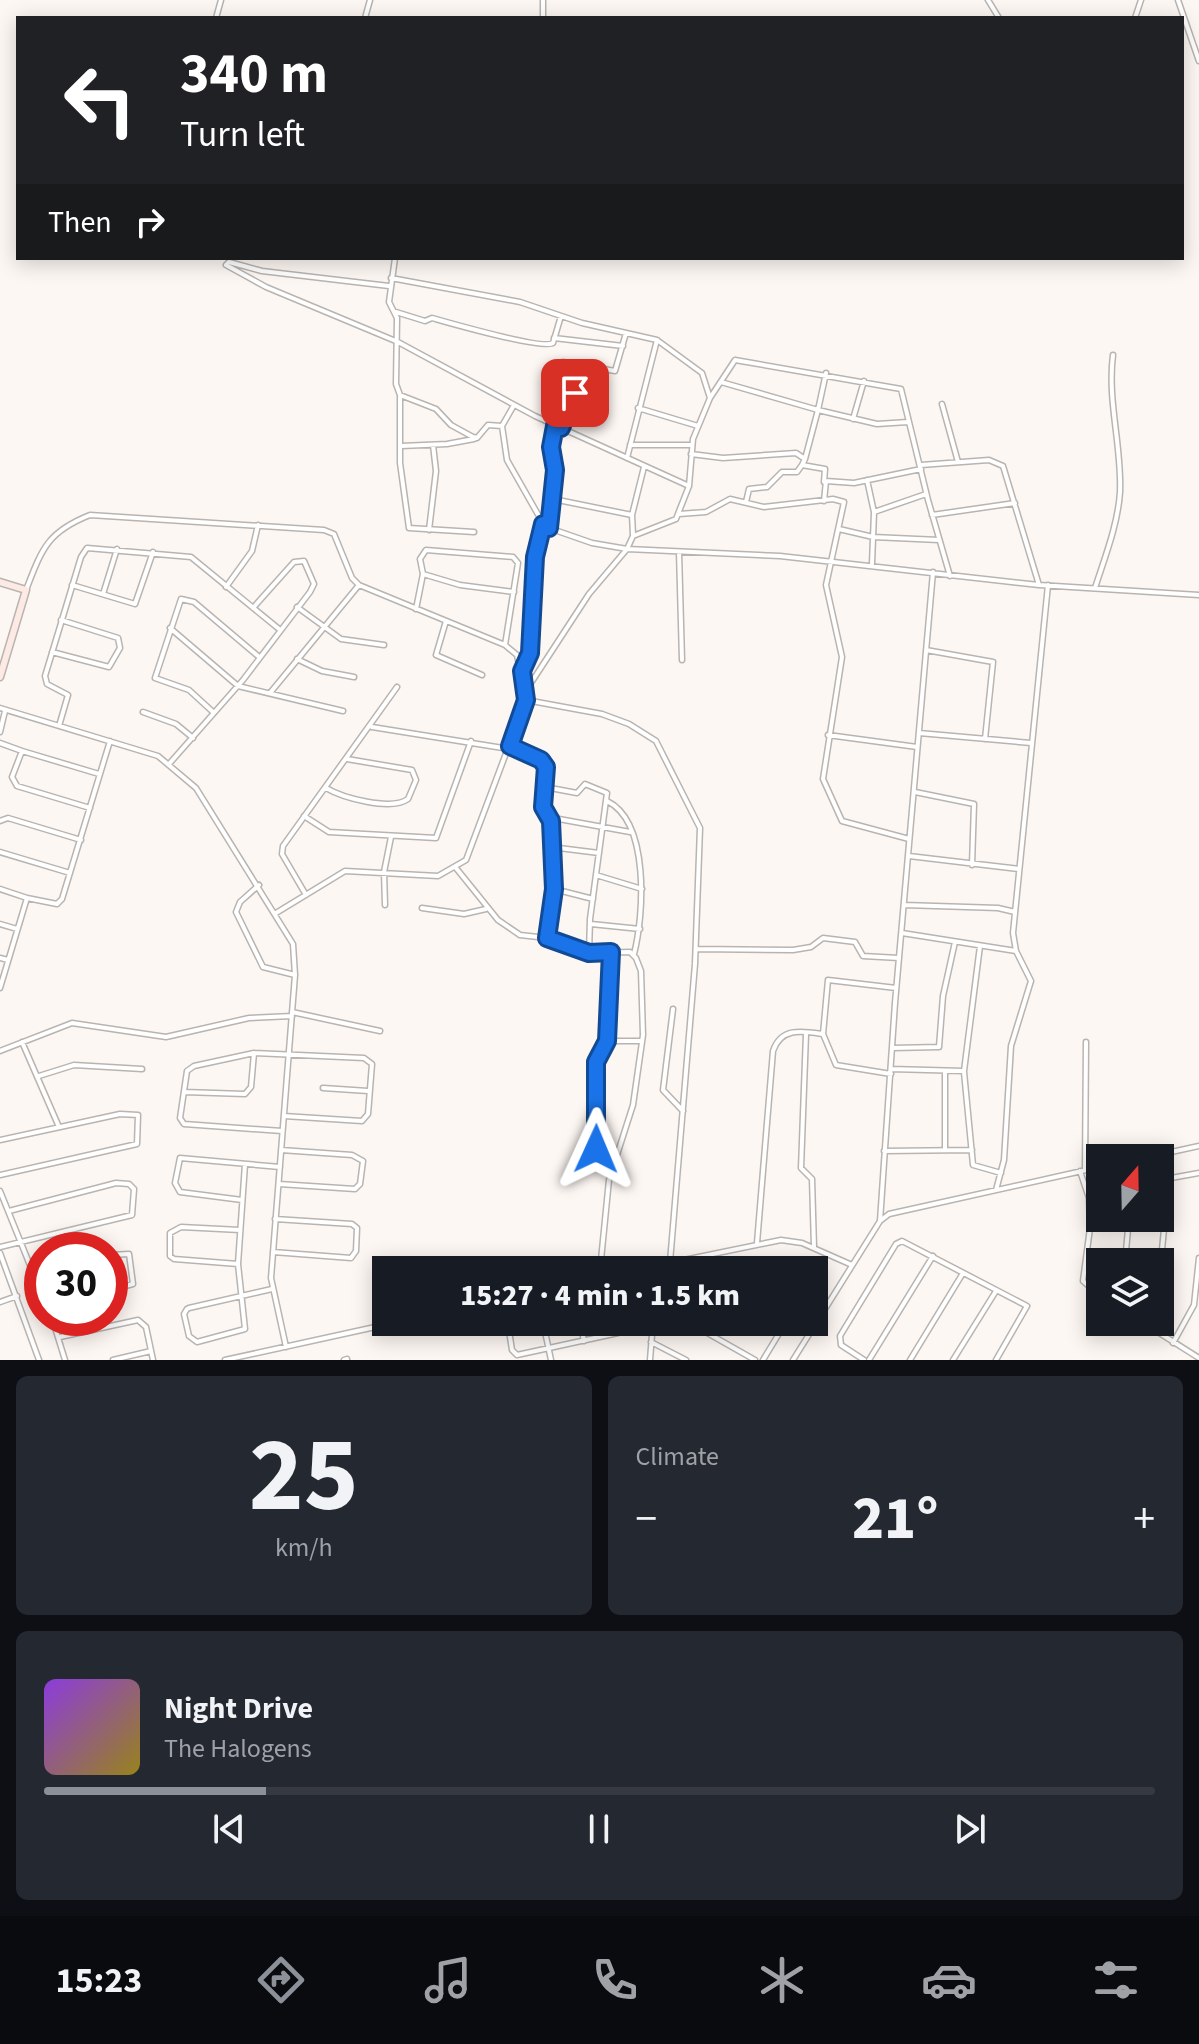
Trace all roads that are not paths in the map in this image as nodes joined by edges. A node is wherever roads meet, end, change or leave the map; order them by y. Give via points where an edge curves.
1 (1184, 17) edge
2 (1199, 61) edge
3 (395, 260) edge
4 (391, 278) junction
5 (389, 286) junction
6 (396, 312) junction
7 (561, 316) junction
8 (626, 333) junction
9 (554, 338) junction
10 (657, 340) junction
11 (398, 342) junction
12 (623, 346) junction
13 (1113, 355) dead end
14 (563, 362) dead end
15 (595, 368) junction
16 (826, 373) junction
17 (864, 381) junction
18 (721, 382) junction
19 (400, 395) junction
20 (710, 398) junction
21 (942, 404) dead end
22 (514, 405) junction
23 (638, 408) junction
24 (818, 410) junction
25 (853, 419) junction
26 (908, 422) junction
27 (502, 426) junction
28 (698, 426) junction
29 (558, 427) junction
30 (477, 438) junction
31 (433, 445) junction
32 (630, 445) junction
33 (691, 445) junction
34 (401, 446) junction
35 (691, 454) junction
36 (627, 459) junction
37 (805, 459) junction
38 (958, 462) junction
39 (802, 465) junction
40 (644, 467) junction
41 (921, 467) junction
42 (867, 480) junction
43 (824, 482) junction
44 (689, 486) junction
45 (926, 494) junction
46 (553, 499) junction
47 (824, 501) junction
48 (746, 503) junction
49 (1015, 503) junction
50 (874, 512) junction
51 (679, 514) junction
52 (632, 515) junction
53 (932, 515) junction
54 (543, 524) junction
55 (258, 525) junction
56 (549, 528) junction
57 (839, 529) junction
58 (429, 530) junction
59 (474, 532) dead end
60 (633, 536) junction
61 (873, 537) junction
62 (939, 540) junction
63 (117, 549) junction
64 (627, 549) junction
65 (153, 552) junction
66 (679, 552) junction
67 (829, 560) junction
68 (872, 564) junction
69 (933, 572) junction
70 (423, 574) junction
71 (950, 576) junction
72 (0, 582) edge
73 (72, 585) junction
74 (359, 585) junction
75 (1039, 585) junction
76 (1048, 585) junction
77 (226, 587) junction
78 (1095, 588) junction
79 (26, 590) junction
80 (514, 592) junction
81 (103, 594) junction
82 (1199, 595) edge
83 (297, 607) junction
84 (252, 608) junction
85 (416, 609) junction
86 (61, 620) junction
87 (446, 621) junction
88 (170, 628) junction
89 (324, 628) junction
90 (279, 629) junction
91 (384, 645) dead end
92 (505, 645) junction
93 (926, 650) junction
94 (52, 652) junction
95 (258, 656) junction
96 (297, 659) junction
97 (682, 660) dead end
98 (522, 671) junction
99 (482, 675) dead end
100 (0, 677) edge
101 (354, 677) dead end
102 (238, 686) junction
103 (397, 687) dead end
104 (526, 690) junction
105 (270, 693) junction
106 (526, 700) junction
107 (3, 709) edge
108 (343, 711) dead end
109 (143, 712) dead end
110 (213, 712) junction
111 (59, 726) junction
112 (372, 727) junction
113 (0, 732) edge
114 (919, 733) junction
115 (828, 735) junction
116 (193, 738) junction
117 (985, 739) junction
118 (110, 741) junction
119 (471, 741) junction
120 (0, 743) edge
121 (1031, 743) junction
122 (510, 747) junction
123 (918, 747) junction
124 (22, 751) junction
125 (347, 759) junction
126 (169, 764) junction
127 (99, 774) junction
128 (545, 787) junction
129 (326, 788) junction
130 (915, 792) junction
131 (607, 801) junction
132 (90, 808) junction
133 (304, 816) junction
134 (0, 821) edge
135 (551, 821) junction
136 (603, 828) junction
137 (630, 832) junction
138 (391, 837) junction
139 (910, 839) junction
140 (81, 840) junction
141 (551, 847) junction
142 (0, 852) edge
143 (599, 853) junction
144 (909, 856) junction
145 (972, 865) junction
146 (456, 868) junction
147 (1019, 869) junction
148 (384, 872) junction
149 (70, 873) junction
150 (596, 875) junction
151 (259, 885) junction
152 (0, 889) edge
153 (554, 889) junction
154 (642, 889) junction
155 (306, 895) junction
156 (27, 898) junction
157 (593, 899) junction
158 (385, 905) dead end
159 (904, 905) junction
160 (422, 908) dead end
161 (487, 908) junction
162 (1015, 912) junction
163 (276, 913) junction
164 (0, 924) edge
165 (590, 924) junction
166 (640, 929) junction
167 (17, 930) junction
168 (902, 933) junction
169 (547, 938) junction
170 (955, 942) junction
171 (980, 946) junction
172 (696, 949) junction
173 (1016, 951) junction
174 (611, 952) junction
175 (589, 953) junction
176 (634, 954) junction
177 (0, 958) edge
178 (899, 958) junction
179 (8, 960) junction
180 (295, 975) junction
181 (0, 988) edge
182 (896, 988) junction
183 (673, 1009) dead end
184 (292, 1014) junction
185 (380, 1031) dead end
186 (806, 1034) junction
187 (823, 1034) junction
188 (607, 1041) junction
189 (642, 1041) junction
190 (22, 1042) junction
191 (1086, 1042) dead end
192 (892, 1048) junction
193 (0, 1051) edge
194 (254, 1053) junction
195 (290, 1054) junction
196 (142, 1069) dead end
197 (891, 1071) junction
198 (945, 1071) junction
199 (964, 1071) junction
200 (39, 1076) junction
201 (323, 1088) dead end
202 (368, 1091) junction
203 (184, 1092) junction
204 (683, 1111) junction
205 (284, 1116) junction
206 (59, 1127) junction
207 (282, 1131) junction
208 (0, 1140) edge
209 (1199, 1146) edge
210 (281, 1150) junction
211 (945, 1150) junction
212 (972, 1150) junction
213 (884, 1151) junction
214 (1174, 1151) edge
215 (616, 1156) junction
216 (245, 1164) junction
217 (280, 1167) junction
218 (1086, 1170) edge
219 (1082, 1171) junction
220 (1001, 1173) junction
221 (1199, 1173) edge
222 (0, 1175) edge
223 (1174, 1177) edge
224 (279, 1184) junction
225 (1086, 1186) edge
226 (996, 1190) junction
227 (0, 1191) edge
228 (242, 1200) junction
229 (9, 1211) junction
230 (275, 1219) junction
231 (880, 1221) junction
232 (240, 1230) junction
233 (20, 1241) junction
234 (757, 1243) junction
235 (0, 1247) edge
236 (814, 1247) junction
237 (24, 1251) edge
238 (273, 1252) junction
239 (0, 1253) edge
240 (128, 1254) edge
241 (601, 1256) edge
242 (669, 1256) edge
243 (699, 1256) edge
244 (933, 1256) junction
245 (1086, 1258) edge
246 (1199, 1258) edge
247 (238, 1264) junction
248 (852, 1265) junction
249 (963, 1273) junction
250 (1086, 1284) edge
251 (128, 1286) edge
252 (272, 1289) junction
253 (996, 1290) junction
254 (17, 1295) junction
255 (239, 1297) junction
256 (0, 1302) edge
257 (372, 1328) edge
258 (510, 1336) edge
259 (546, 1336) edge
260 (583, 1336) edge
261 (605, 1336) edge
262 (652, 1336) edge
263 (713, 1336) edge
264 (778, 1336) edge
265 (1163, 1336) edge
266 (60, 1337) joint
267 (584, 1341) junction
268 (651, 1342) junction
269 (1173, 1343) junction
270 (286, 1347) junction
271 (549, 1348) junction
272 (151, 1351) junction
273 (1199, 1358) edge
274 (39, 1360) edge
275 (65, 1360) edge
276 (113, 1360) edge
277 (153, 1360) edge
278 (225, 1360) edge
279 (551, 1360) edge
280 (650, 1360) edge
281 (686, 1360) edge
282 (755, 1360) edge
283 (763, 1360) edge
284 (793, 1360) edge
285 (866, 1360) edge
286 (910, 1360) edge
287 (953, 1360) edge
288 (996, 1360) edge

1 - 2 street
3 - 4 street
4 - 5 street
4 - 7 street via 520,302
5 - 6 street via 389,302
5 - 11 street via 226,265
6 - 9 street via 545,346
6 - 11 street
7 - 8 street
7 - 9 street
8 - 10 street
8 - 12 street
9 - 12 street
10 - 20 street via 702,373
10 - 23 street
11 - 19 street
11 - 22 street
12 - 15 street via 617,370
13 - 78 street via 1110,378 1120,492
14 - 15 street
15 - 29 street via 588,394 574,393
16 - 17 street
16 - 18 street via 735,360
16 - 24 street
17 - 25 street
17 - 26 street via 901,389
18 - 20 street
18 - 24 street
19 - 30 street via 430,405 451,425
19 - 34 street
20 - 28 street
21 - 38 street
22 - 27 street
22 - 29 street
23 - 28 street
23 - 32 street
24 - 25 street
24 - 37 street
25 - 26 street
26 - 41 street
27 - 30 street via 488,425
27 - 54 street via 512,471
28 - 33 street
29 - 36 street
29 - 46 street via 551,447
30 - 31 street
31 - 34 street
31 - 58 street via 436,471
32 - 33 street
32 - 36 street
33 - 35 street
34 - 58 street via 409,527
35 - 37 street via 730,458 789,452
35 - 44 street
36 - 40 street
37 - 39 street
38 - 41 street
38 - 49 street via 999,463
39 - 43 street via 825,469
39 - 48 street via 797,472 778,475 767,487 749,489
40 - 44 street
40 - 52 street
41 - 42 street
41 - 45 street
42 - 43 street
42 - 50 street
43 - 47 street
44 - 51 street
45 - 50 street
45 - 53 street
46 - 52 street
46 - 56 street
47 - 48 street via 764,507
47 - 57 street via 844,502
48 - 51 street via 730,499 706,512
49 - 53 street
49 - 75 street
50 - 61 street
51 - 60 street via 672,522
52 - 60 street
53 - 62 street
54 - 56 street
54 - 98 street via 535,557 530,653
55 - 74 street via 332,532
55 - 77 street via 252,551
55 - 79 street via 90,515 46,542
56 - 64 street
57 - 61 street
57 - 67 street
58 - 59 street
60 - 64 street
61 - 62 street
61 - 68 street
62 - 71 street
63 - 65 street
63 - 73 street via 87,548
63 - 81 street
64 - 66 street
64 - 104 street via 589,594
65 - 77 street via 191,557
65 - 81 street via 138,602
66 - 67 street
66 - 97 street
67 - 68 street
67 - 115 street via 827,590 842,657
68 - 69 street
69 - 71 street
69 - 93 street
70 - 80 street
70 - 80 street via 420,559 426,550 509,556 518,563
70 - 85 street
71 - 75 street
72 - 79 street
73 - 81 street
73 - 86 street
74 - 85 street
74 - 89 street
75 - 76 street
76 - 78 street
76 - 121 street
77 - 84 street
78 - 82 street
79 - 100 street
80 - 92 street
83 - 84 street via 314,584 307,565 297,560
83 - 89 street
83 - 90 street
84 - 90 street
85 - 87 street
86 - 94 street
86 - 94 street via 111,633 120,648 109,667
87 - 92 street
87 - 99 street via 436,655
88 - 95 street via 181,599 188,599
88 - 102 street
88 - 110 street via 155,678 189,690
89 - 91 street via 341,639
89 - 96 street
90 - 95 street
92 - 98 street via 517,655
93 - 114 street
93 - 117 street via 993,662
94 - 111 street via 44,681 68,695
95 - 102 street
96 - 101 street
96 - 105 street
98 - 104 street
102 - 105 street
102 - 110 street
103 - 112 street
104 - 106 street
105 - 108 street
106 - 122 street
106 - 172 street via 619,720 662,748 700,828
107 - 111 street
107 - 113 street
109 - 116 street via 176,724
110 - 116 street
111 - 118 street
112 - 119 street
112 - 125 street
114 - 117 street
114 - 123 street
115 - 123 street
115 - 139 street via 823,779 840,819
116 - 126 street
117 - 121 street
118 - 126 street
118 - 127 street
119 - 122 street
119 - 138 street via 439,835 426,840
120 - 124 street
121 - 147 street
122 - 128 street via 543,762
122 - 146 street via 470,856
123 - 130 street
124 - 127 street
124 - 132 street via 13,784
125 - 129 street
125 - 129 street via 412,770 416,780 408,799 396,804 352,799
126 - 151 street via 204,797
127 - 132 street
128 - 131 street via 577,793 585,784 606,791
128 - 135 street via 544,813
129 - 133 street
130 - 139 street
130 - 145 street via 974,804
131 - 136 street
131 - 137 street via 623,813
132 - 140 street
133 - 138 street via 329,832
133 - 155 street via 282,850
134 - 140 street via 8,818
135 - 136 street
135 - 141 street
136 - 137 street
136 - 143 street
137 - 154 street
138 - 148 street
139 - 144 street
140 - 149 street
141 - 143 street
141 - 153 street
142 - 149 street
143 - 150 street
144 - 145 street
144 - 159 street
145 - 147 street
146 - 148 street via 438,876
146 - 161 street
147 - 162 street
148 - 155 street via 345,871
148 - 158 street
149 - 156 street via 60,904
150 - 154 street
150 - 157 street
151 - 163 street
151 - 180 street via 236,912 263,967
152 - 156 street
153 - 157 street
153 - 169 street
154 - 166 street
155 - 163 street
156 - 167 street
157 - 165 street
159 - 162 street
159 - 168 street
160 - 161 street via 464,914
161 - 169 street via 520,935
162 - 173 street
163 - 180 street via 295,952
164 - 167 street
165 - 166 street
165 - 175 street
166 - 176 street
167 - 179 street
168 - 170 street
168 - 178 street
169 - 175 street
170 - 171 street
170 - 192 street via 939,1047
171 - 173 street
171 - 199 street
172 - 178 street via 793,950 823,938 855,942 863,956
172 - 204 street
173 - 220 street via 1031,981 1011,1046
174 - 175 street
174 - 176 street
174 - 188 street
176 - 189 street via 645,1000
177 - 179 street
178 - 182 street
179 - 181 street
180 - 184 street
182 - 187 street via 828,980
182 - 192 street
183 - 204 street via 663,1090
184 - 185 street
184 - 190 street via 166,1037 72,1023
184 - 195 street
186 - 187 street
186 - 234 street via 786,1032 773,1051
186 - 236 street via 801,1168 812,1179
187 - 197 street via 836,1065
188 - 189 street
188 - 215 street via 596,1062 596,1149
189 - 215 street via 633,1105
190 - 193 street
190 - 200 street
191 - 219 street
192 - 197 street
194 - 195 street
194 - 203 street via 190,1067
194 - 203 street via 251,1087 245,1094
195 - 202 street via 369,1060
195 - 205 street
196 - 200 street via 74,1065
197 - 198 street
197 - 213 street
198 - 199 street
198 - 211 street
199 - 212 street
200 - 206 street
201 - 202 street
202 - 205 street via 368,1114 362,1121
203 - 207 street via 180,1118 188,1125
204 - 242 street
205 - 207 street
206 - 208 street
206 - 222 street via 134,1113 139,1138 132,1146
207 - 210 street
209 - 214 street
210 - 217 street
210 - 224 street via 352,1155 363,1161 355,1189
211 - 212 street
211 - 213 street
212 - 220 street via 975,1167
213 - 231 street
215 - 241 street
216 - 217 street
216 - 228 street
216 - 228 street via 182,1157 175,1183 184,1194
217 - 224 street
218 - 219 street
219 - 225 street
219 - 226 street
220 - 226 street
221 - 223 street
224 - 230 street
226 - 231 street via 894,1212
227 - 229 street
228 - 232 street
229 - 233 street
229 - 233 street via 116,1183 134,1189 132,1215
230 - 238 street
230 - 238 street via 352,1224 357,1228 356,1251 351,1258
231 - 248 street
232 - 247 street
232 - 247 street via 181,1227 170,1233 174,1259
233 - 235 street
233 - 237 street
234 - 236 street via 781,1240
234 - 243 street
236 - 248 street
238 - 252 street
239 - 254 street
240 - 251 street via 135,1277
244 - 249 street
244 - 285 street
244 - 285 street via 909,1243 896,1244 840,1336 841,1345
245 - 250 street
246 - 269 street via 1194,1305
247 - 255 street
248 - 284 street
249 - 253 street
249 - 286 street
252 - 255 street
252 - 270 street
253 - 287 street
253 - 288 street via 1027,1308
254 - 256 street
254 - 274 street
255 - 255 street via 187,1309 191,1339 243,1331
257 - 270 street
258 - 271 street via 517,1355
259 - 271 street
260 - 267 street
261 - 267 street
262 - 268 street
263 - 282 street
264 - 283 street
265 - 269 street
266 - 272 street via 138,1320 146,1327
266 - 275 street
267 - 271 street
268 - 280 street
268 - 281 street
269 - 273 street
270 - 278 street
271 - 279 street
272 - 276 street
272 - 277 street

